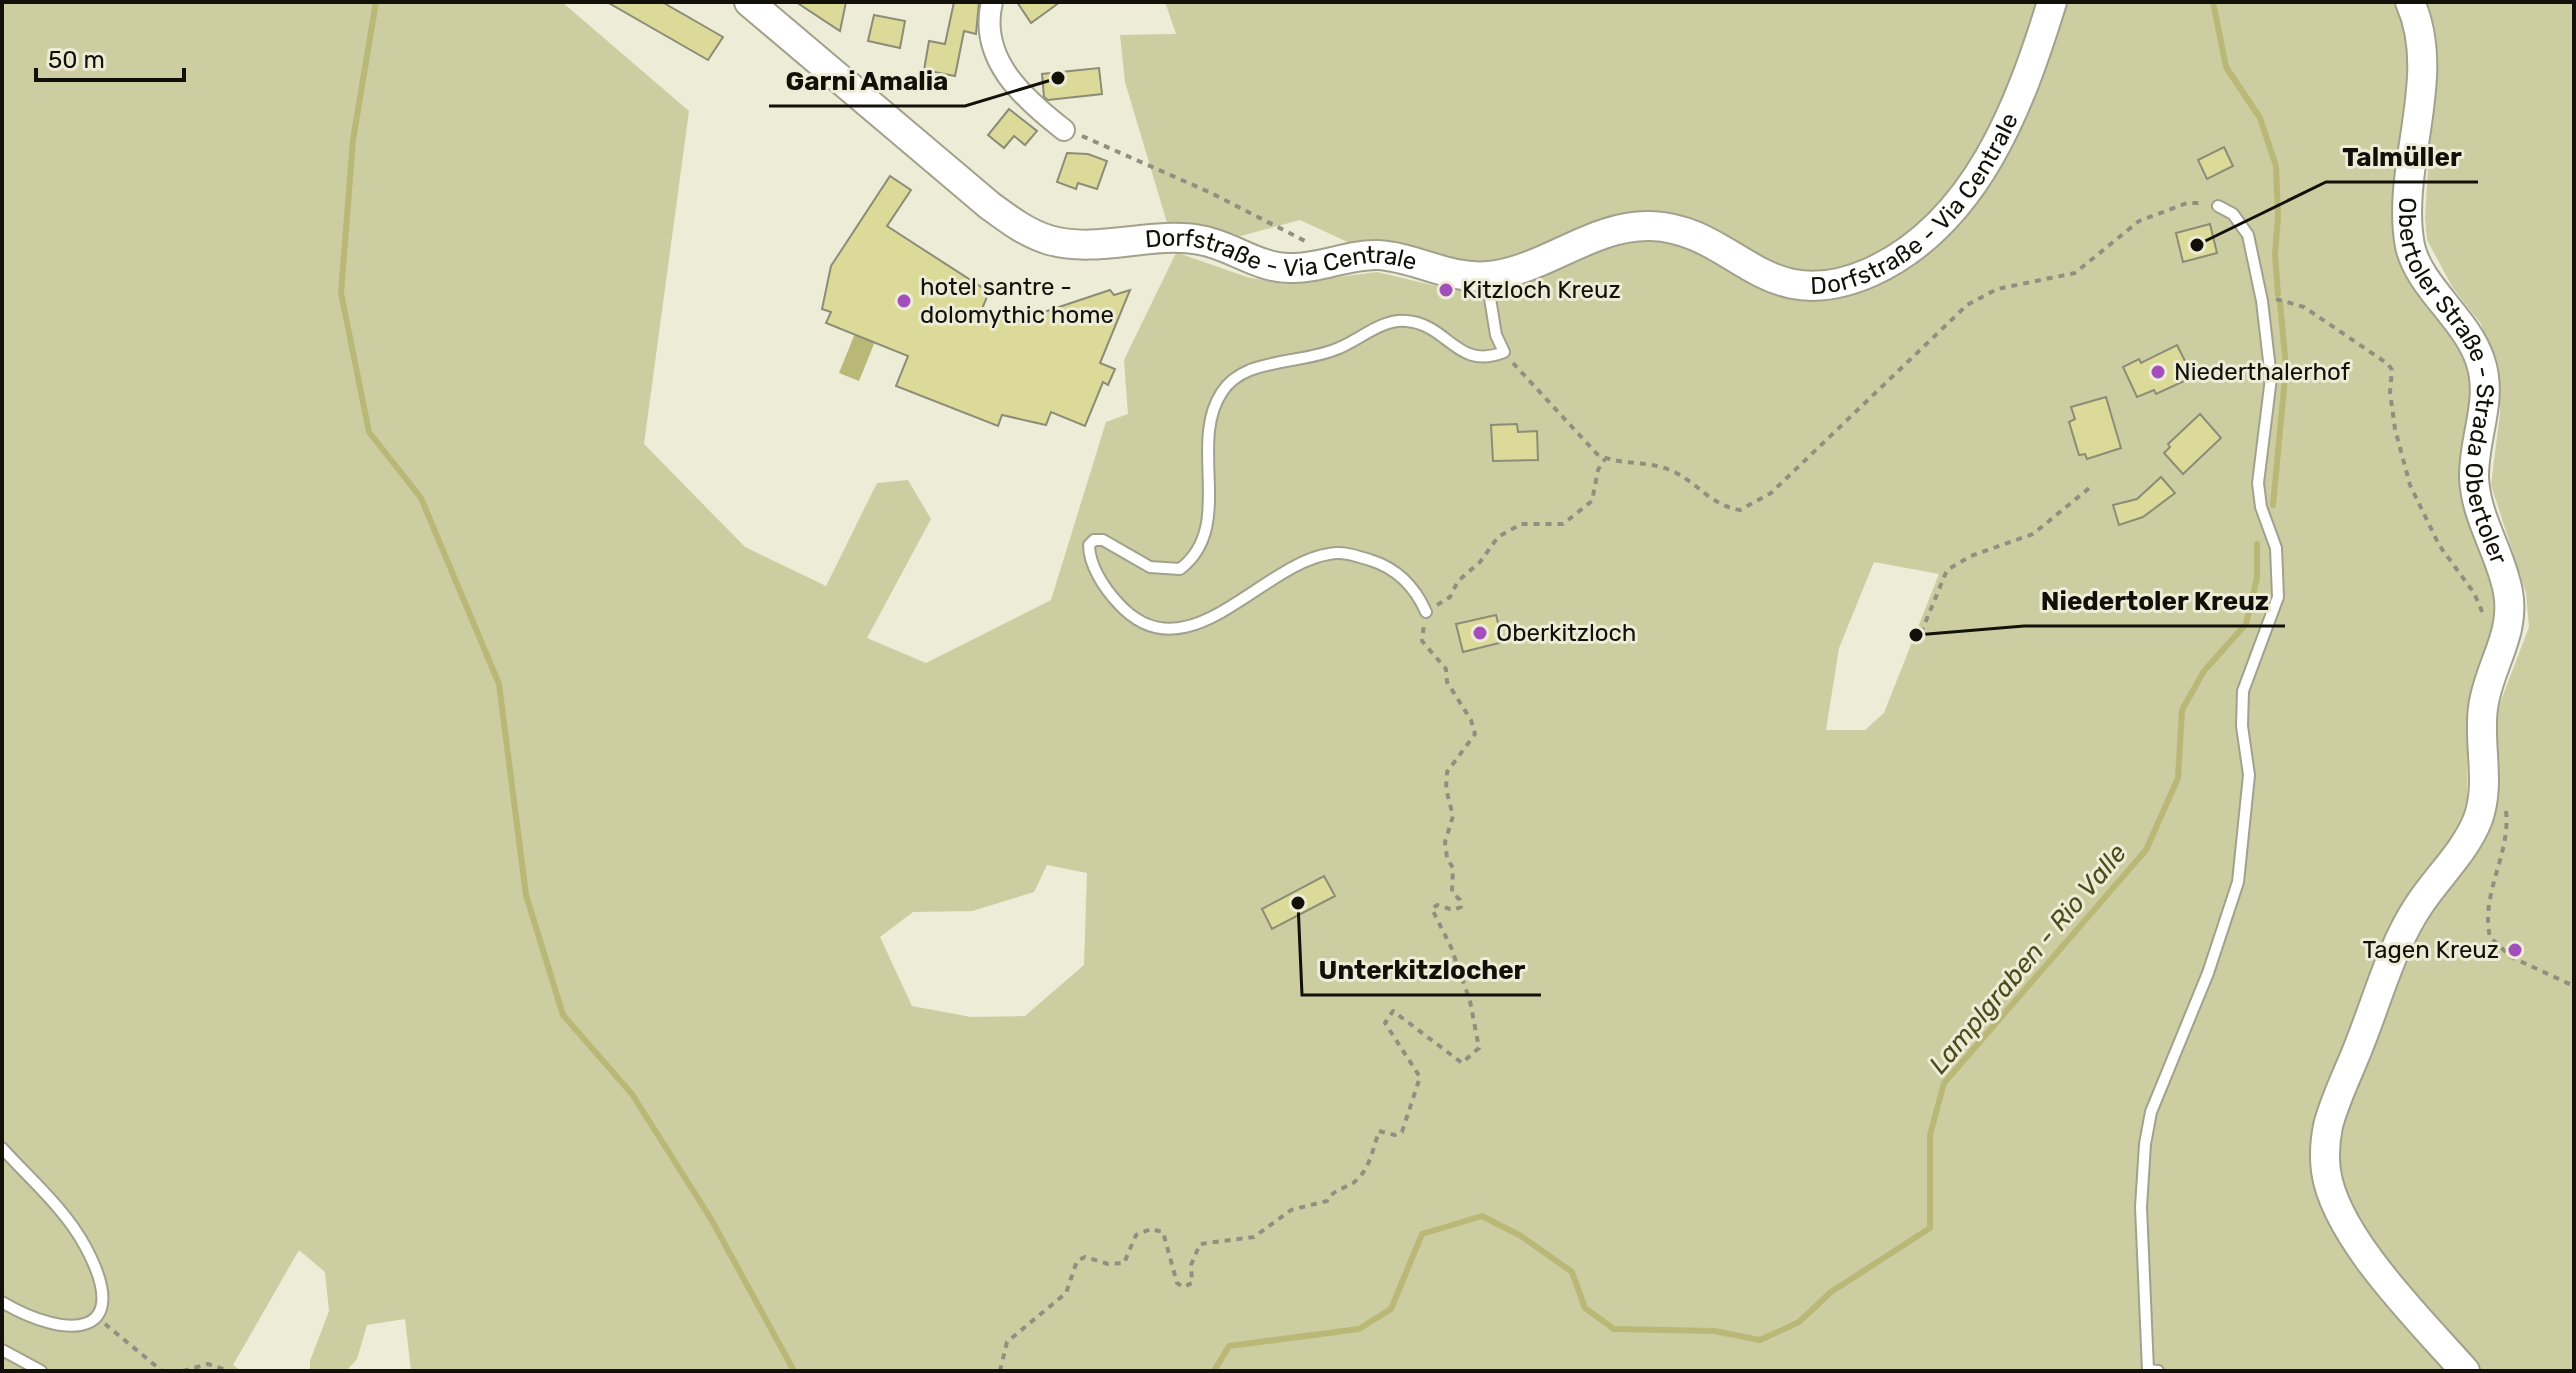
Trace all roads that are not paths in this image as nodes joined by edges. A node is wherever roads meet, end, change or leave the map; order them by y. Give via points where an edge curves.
1 (749, 2) edge
2 (992, 2) edge
3 (2052, 2) edge
4 (2410, 2) edge
5 (1064, 130) road end
6 (2218, 206) road end
7 (1487, 276) junction
8 (1426, 612) road end
9 (2, 1148) edge
10 (2, 1302) edge
11 (2, 1350) edge
12 (41, 1371) edge
13 (2158, 1371) edge
14 (2465, 1371) edge

1 - 7 street, Dorfstraße - Via Centrale via 989,205 1024,230 1051,241 1203,240 1271,266 1291,268 1379,255 1458,276
2 - 5 street via 987,22 997,57 1022,97
3 - 7 street, Dorfstraße - Via Centrale via 1993,151 1969,192 1941,225 1870,272 1834,283 1780,282 1686,233 1651,226 1617,231
4 - 14 street, Obertoler Straße - Strada Obertoler via 2422,46 2410,247 2423,275 2463,324 2485,375 2475,488 2509,605 2506,637 2483,707 2484,777 2478,818 2462,849 2417,907 2397,947 2329,1122 2325,1146 2329,1186 2349,1232
6 - 13 lane via 2233,214 2248,235 2262,301 2271,378 2258,498 2276,548 2278,597 2248,671 2241,706 2249,775 2238,882 2208,973 2151,1112 2145,1144 2145,1343 2148,1370
7 - 8 lane via 1504,352 1477,359 1420,324 1393,321 1338,349 1251,370 1232,379 1212,413 1208,515 1191,561 1165,570 1150,567 1112,543 1094,540 1089,545 1094,566 1117,602 1151,626 1168,630 1211,618 1296,566 1329,553 1388,566 1417,593
9 - 10 lane via 67,1219 94,1264 100,1288 97,1317 86,1325 61,1327
11 - 12 lane

